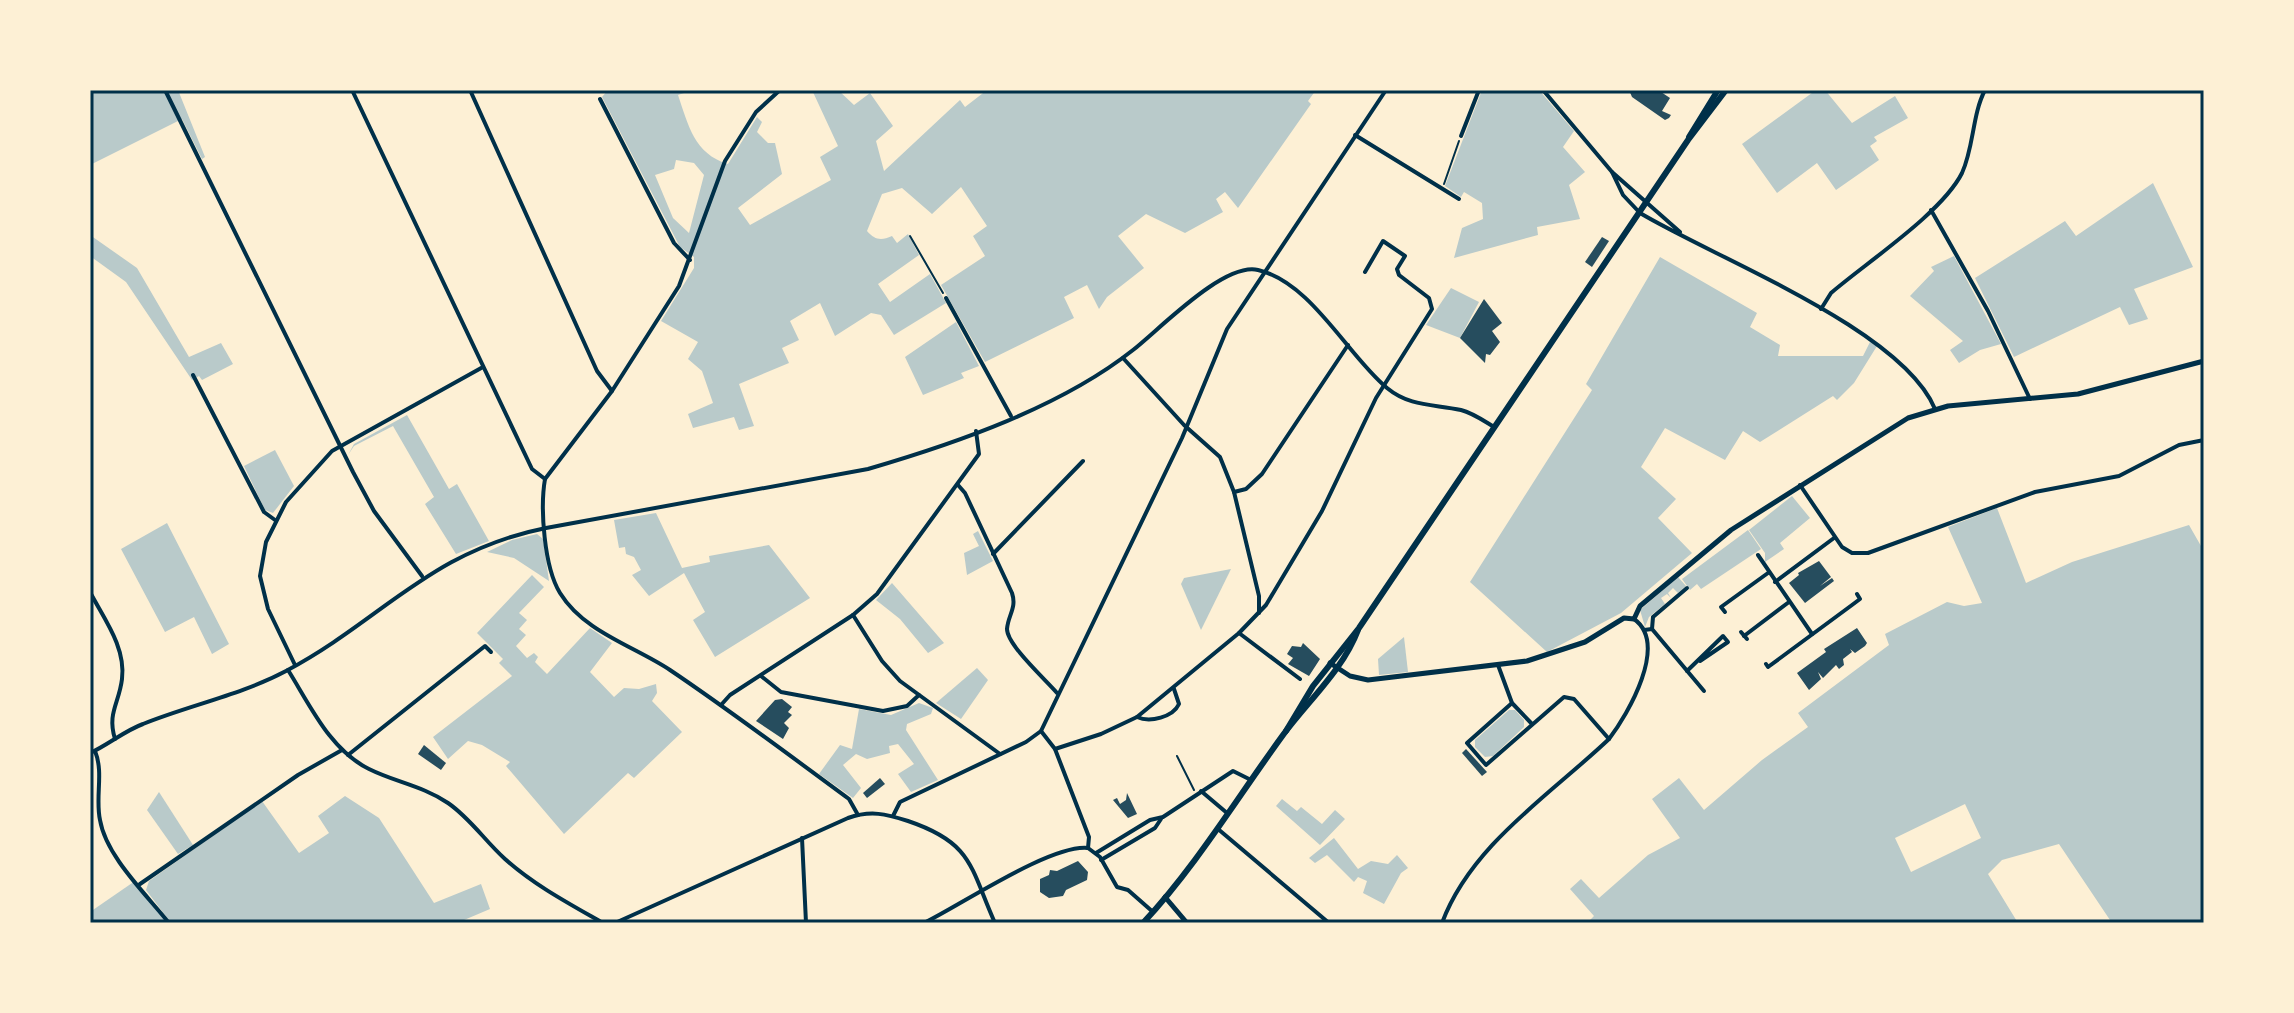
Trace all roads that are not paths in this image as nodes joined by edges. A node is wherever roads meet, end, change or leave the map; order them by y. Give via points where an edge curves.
1 (165, 90) edge
2 (352, 90) edge
3 (470, 90) edge
4 (780, 90) edge
5 (1386, 90) edge
6 (1479, 90) edge
7 (1543, 90) edge
8 (1718, 90) edge
9 (1726, 90) edge
10 (1985, 90) edge
11 (600, 99) dead end
12 (1355, 135) junction
13 (1461, 136) road end
14 (1688, 140) junction
15 (1612, 172) junction
16 (1459, 199) dead end
17 (1648, 201) junction
18 (1931, 210) junction
19 (1640, 213) junction
20 (1680, 232) junction
21 (690, 260) junction
22 (1263, 271) junction
23 (1365, 272) dead end
24 (946, 298) road end
25 (1821, 309) junction
26 (1348, 344) junction
27 (1123, 358) junction
28 (2204, 361) edge
29 (484, 366) junction
30 (193, 375) dead end
31 (1386, 387) junction
32 (612, 391) junction
33 (2030, 401) junction
34 (1935, 409) junction
35 (1011, 416) junction
36 (1184, 425) junction
37 (1495, 428) junction
38 (976, 431) junction
39 (2204, 440) edge
40 (340, 447) junction
41 (1083, 461) dead end
42 (545, 479) junction
43 (958, 485) junction
44 (1800, 485) junction
45 (1234, 492) junction
46 (275, 520) junction
47 (546, 528) junction
48 (1835, 538) junction
49 (993, 554) junction
50 (1758, 555) dead end
51 (1768, 573) junction
52 (422, 576) junction
53 (1775, 582) junction
54 (1258, 588) junction
55 (1687, 588) dead end
56 (1276, 591) junction
57 (90, 592) edge
58 (1857, 594) dead end
59 (1789, 602) junction
60 (1725, 612) dead end
61 (1259, 613) junction
62 (853, 615) junction
63 (1634, 619) junction
64 (1652, 629) junction
65 (1644, 630) junction
66 (1239, 633) junction
67 (1812, 634) junction
68 (1744, 636) dead end
69 (491, 652) dead end
70 (1700, 661) junction
71 (1766, 664) dead end
72 (295, 665) junction
73 (1333, 665) junction
74 (1498, 665) junction
75 (288, 670) junction
76 (1687, 671) junction
77 (761, 676) junction
78 (1300, 679) dead end
79 (1174, 689) junction
80 (1704, 691) dead end
81 (1058, 694) junction
82 (919, 695) junction
83 (1512, 703) junction
84 (721, 705) junction
85 (1137, 717) junction
86 (1532, 724) junction
87 (1041, 731) junction
88 (115, 739) junction
89 (1609, 739) junction
90 (1055, 749) junction
91 (342, 750) junction
92 (92, 752) edge
93 (348, 755) junction
94 (1001, 755) junction
95 (1251, 780) junction
96 (1198, 792) junction
97 (1227, 813) junction
98 (858, 815) junction
99 (893, 816) junction
100 (1163, 817) junction
101 (1217, 828) junction
102 (802, 838) junction
103 (1088, 848) junction
104 (1099, 857) junction
105 (140, 884) junction
106 (982, 892) junction
107 (1165, 897) junction
108 (1153, 912) junction
109 (169, 923) edge
110 (603, 923) edge
111 (615, 923) edge
112 (736, 923) edge
113 (806, 923) edge
114 (813, 923) edge
115 (924, 923) edge
116 (995, 923) edge
117 (1143, 923) edge
118 (1187, 923) edge
119 (1329, 923) edge
120 (1442, 923) edge

1 - 40 street
2 - 29 street
3 - 32 street via 597,371
4 - 21 street via 756,112 725,161
5 - 12 street
6 - 13 street
7 - 15 street
8 - 14 main road
9 - 14 main road
10 - 18 street via 1964,169
11 - 21 street via 674,243
12 - 16 street
12 - 22 street
14 - 17 main road
15 - 17 street
15 - 19 street
17 - 19 main road
17 - 20 street
18 - 25 street via 1831,293
18 - 33 street via 1988,311
19 - 20 street
19 - 37 main road
20 - 25 street
21 - 32 street
22 - 26 street via 1307,300
22 - 27 street via 1242,269 1227,277
22 - 36 street via 1227,329
23 - 31 street via 1383,241 1405,256 1397,269 1400,277 1433,305
24 - 35 street
25 - 34 street via 1897,359
26 - 31 street
26 - 45 street via 1262,474
27 - 35 street via 1062,396
27 - 36 street
28 - 33 street via 2093,391
29 - 40 street
29 - 42 street via 532,469
30 - 46 street via 264,512
31 - 37 street via 1403,399 1469,412
31 - 56 street
32 - 42 street
33 - 34 street
34 - 44 street via 1900,422
35 - 38 street
36 - 45 street via 1220,457
36 - 81 street
37 - 73 main road
38 - 43 street via 979,454
38 - 47 street via 868,469
39 - 48 street via 2179,445 2119,476 2023,496 1877,551 1852,553
40 - 46 street via 298,485
40 - 52 street via 374,511
41 - 49 street
42 - 47 street
43 - 49 street
43 - 62 street via 892,577
44 - 48 street
44 - 63 street via 1717,542 1640,606
45 - 54 street
46 - 72 street via 262,557 261,585
47 - 52 street via 498,541
47 - 84 street via 549,564 562,596 606,635
48 - 53 street
49 - 81 street via 1015,601 1007,626 1010,640
50 - 51 street
51 - 53 street
51 - 60 street via 1721,607
52 - 72 street
53 - 59 street
54 - 56 street
54 - 61 street
55 - 64 street via 1653,617
56 - 61 street
57 - 88 street via 121,660 122,679 110,718
58 - 67 street via 1860,599
59 - 67 street
59 - 68 street
61 - 66 street
62 - 77 street
62 - 82 street via 890,671
63 - 65 street
63 - 74 street via 1624,618 1561,651
64 - 65 street
64 - 76 street
65 - 89 street via 1643,675 1635,699
66 - 78 street
66 - 79 street
67 - 71 street
69 - 93 street via 485,646
70 - 70 street via 1728,642 1723,636 1701,655
70 - 76 street
72 - 75 street
73 - 74 street via 1355,679 1368,680
73 - 95 main road
74 - 83 street
75 - 88 street
75 - 91 street
76 - 80 street
77 - 82 street via 781,692 883,711 907,706
77 - 84 street
79 - 85 street
79 - 85 street via 1179,704 1175,711 1149,720
81 - 87 street
82 - 94 street
83 - 86 street
83 - 86 street via 1467,743 1486,765
84 - 98 street via 849,799
85 - 90 street
86 - 89 street via 1568,696
87 - 90 street
87 - 94 street
88 - 92 street
89 - 120 street via 1482,855 1457,887
90 - 103 street via 1089,837
91 - 93 street
91 - 105 street
92 - 105 street via 99,767 105,842
93 - 110 street via 367,769 418,786 448,803 539,887
94 - 99 street via 900,802
95 - 96 street via 1233,771
95 - 97 main road
96 - 97 street
96 - 100 street
97 - 101 main road
98 - 99 street
98 - 102 street
99 - 106 street via 951,839 981,882
100 - 104 street via 1150,820
100 - 104 street via 1155,828
101 - 107 main road
101 - 119 street
102 - 111 street
102 - 113 street
103 - 104 street
103 - 106 street via 1070,849
104 - 108 street via 1117,887
105 - 109 street
106 - 115 street
106 - 116 street
107 - 108 main road
107 - 118 street
108 - 117 main road
112 - 113 street
113 - 114 street

